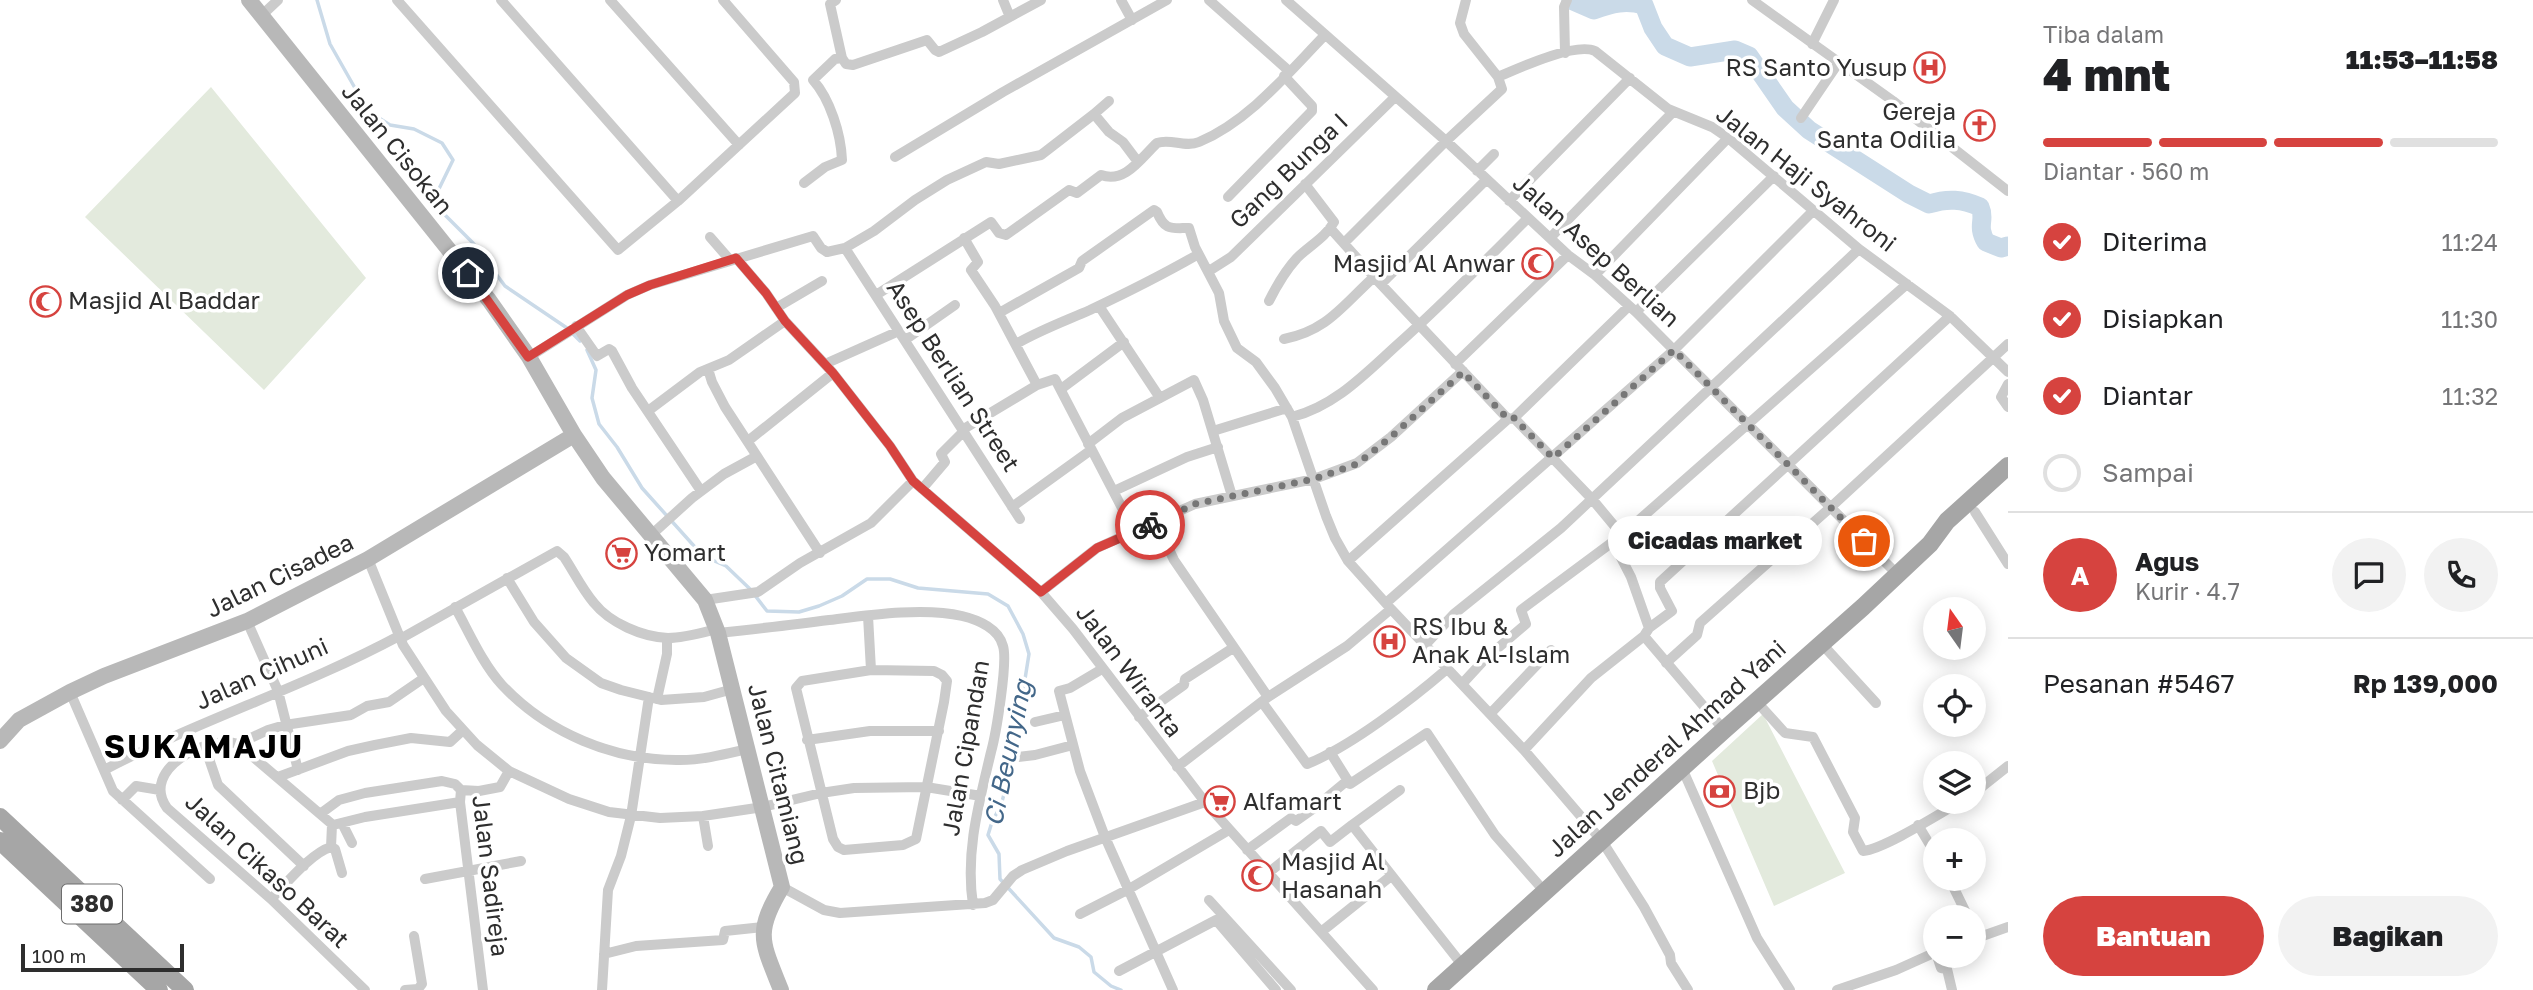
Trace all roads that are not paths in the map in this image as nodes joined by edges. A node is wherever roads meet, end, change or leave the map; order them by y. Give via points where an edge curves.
1 (249, 0) edge
2 (278, 0) edge
3 (397, 0) edge
4 (501, 0) edge
5 (610, 0) edge
6 (723, 0) edge
7 (836, 0) edge
8 (1003, 0) edge
9 (1041, 0) edge
10 (1121, 0) edge
11 (1166, 0) edge
12 (1209, 0) edge
13 (1286, 0) edge
14 (1466, 0) edge
15 (1752, 0) edge
16 (1834, 0) edge
17 (1566, 4) edge
18 (262, 15) junction
19 (1010, 17) junction
20 (1132, 20) junction
21 (1325, 35) junction
22 (1812, 44) junction
23 (1565, 53) junction
24 (842, 58) junction
25 (1839, 62) junction
26 (1287, 73) junction
27 (1498, 77) junction
28 (1630, 78) junction
29 (1395, 97) junction
30 (1109, 101) dead end
31 (1673, 112) junction
32 (1094, 114) junction
33 (1801, 118) dead end
34 (1728, 138) junction
35 (1446, 141) junction
36 (739, 145) junction
37 (1494, 155) dead end
38 (895, 157) dead end
39 (1138, 162) junction
40 (1477, 171) junction
41 (1774, 176) junction
42 (1486, 180) junction
43 (804, 183) dead end
44 (1305, 184) junction
45 (2008, 191) edge
46 (1228, 197) dead end
47 (678, 201) junction
48 (1509, 201) junction
49 (1813, 211) junction
50 (1528, 218) junction
51 (1330, 228) junction
52 (710, 237) dead end
53 (964, 238) junction
54 (1550, 238) junction
55 (1344, 243) junction
56 (1859, 249) junction
57 (847, 252) junction
58 (1197, 255) dead end
59 (1569, 255) junction
60 (733, 259) junction
61 (1595, 275) junction
62 (1211, 276) junction
63 (822, 281) dead end
64 (1377, 281) junction
65 (1907, 284) junction
66 (876, 295) junction
67 (1269, 301) dead end
68 (955, 305) dead end
69 (1099, 306) junction
70 (776, 307) junction
71 (1633, 309) junction
72 (999, 313) junction
73 (1950, 316) junction
74 (785, 321) junction
75 (1420, 325) junction
76 (575, 326) junction
77 (902, 335) junction
78 (1284, 339) dead end
79 (1124, 342) junction
80 (1016, 344) junction
81 (2008, 344) edge
82 (1674, 350) junction
83 (1994, 356) junction
84 (528, 357) junction
85 (829, 368) junction
86 (1459, 368) junction
87 (708, 369) junction
88 (2008, 372) edge
89 (2008, 384) edge
90 (1037, 385) junction
91 (1710, 387) junction
92 (1061, 389) junction
93 (1160, 398) junction
94 (2008, 407) edge
95 (648, 411) junction
96 (1290, 413) junction
97 (1511, 419) junction
98 (1748, 426) junction
99 (963, 431) junction
100 (1213, 431) junction
101 (574, 435) junction
102 (748, 441) junction
103 (1090, 447) junction
104 (1218, 447) junction
105 (757, 456) junction
106 (1553, 458) junction
107 (1788, 466) junction
108 (2008, 466) edge
109 (1314, 479) junction
110 (913, 481) junction
111 (2008, 482) edge
112 (922, 489) junction
113 (701, 491) junction
114 (1114, 491) junction
115 (1232, 496) junction
116 (1592, 499) junction
117 (1012, 507) junction
118 (1831, 507) junction
119 (1975, 512) junction
120 (1020, 519) dead end
121 (1156, 522) junction
122 (1134, 531) junction
123 (650, 536) junction
124 (1617, 538) junction
125 (1930, 544) junction
126 (820, 553) junction
127 (369, 559) junction
128 (1348, 561) junction
129 (2008, 564) edge
130 (1898, 575) junction
131 (507, 578) junction
132 (1041, 592) junction
133 (705, 600) junction
134 (1388, 606) junction
135 (455, 607) junction
136 (868, 615) junction
137 (247, 621) junction
138 (717, 631) junction
139 (1647, 632) junction
140 (400, 637) junction
141 (667, 638) junction
142 (1821, 643) junction
143 (1425, 645) junction
144 (1233, 648) junction
145 (1551, 650) dead end
146 (1666, 663) junction
147 (1102, 669) junction
148 (1447, 669) junction
149 (871, 670) junction
150 (424, 678) junction
151 (1461, 684) junction
152 (733, 689) junction
153 (278, 691) junction
154 (70, 692) junction
155 (653, 698) junction
156 (1265, 700) junction
157 (1756, 701) junction
158 (1876, 703) dead end
159 (1490, 714) junction
160 (1065, 715) junction
161 (1139, 717) junction
162 (1035, 722) dead end
163 (285, 725) junction
164 (463, 730) junction
165 (1724, 730) junction
166 (939, 731) junction
167 (807, 740) junction
168 (0, 741) edge
169 (238, 744) junction
170 (1073, 745) junction
171 (205, 747) junction
172 (748, 749) junction
173 (1524, 750) junction
174 (1330, 752) junction
175 (1018, 757) dead end
176 (640, 758) junction
177 (2008, 766) edge
178 (1177, 767) junction
179 (1682, 768) junction
180 (104, 770) junction
181 (298, 770) junction
182 (509, 771) junction
183 (278, 777) junction
184 (1348, 780) junction
185 (1986, 783) edge
186 (926, 787) junction
187 (160, 790) junction
188 (460, 790) junction
189 (1400, 790) dead end
190 (821, 793) junction
191 (981, 796) junction
192 (122, 800) junction
193 (460, 802) junction
194 (1205, 802) junction
195 (763, 807) junction
196 (320, 814) junction
197 (1938, 814) edge
198 (631, 816) junction
199 (703, 816) junction
200 (0, 817) edge
201 (337, 824) junction
202 (1352, 825) junction
203 (1918, 825) junction
204 (1228, 830) junction
205 (1923, 833) edge
206 (1105, 837) junction
207 (0, 841) edge
208 (1602, 841) junction
209 (352, 844) dead end
210 (708, 846) dead end
211 (331, 847) junction
212 (1247, 850) junction
213 (521, 861) dead end
214 (304, 866) junction
215 (470, 870) junction
216 (342, 873) dead end
217 (1268, 873) junction
218 (1391, 876) junction
219 (210, 879) dead end
220 (425, 879) dead end
221 (782, 887) junction
222 (1129, 890) junction
223 (1545, 892) junction
224 (271, 899) junction
225 (1209, 900) dead end
226 (973, 905) junction
227 (1080, 915) dead end
228 (763, 927) junction
229 (2008, 927) edge
230 (1321, 932) junction
231 (1986, 933) edge
232 (414, 936) dead end
233 (1156, 951) junction
234 (604, 954) junction
235 (1923, 959) edge
236 (1463, 966) junction
237 (1941, 968) edge
238 (1119, 971) dead end
239 (159, 990) edge
240 (185, 990) edge
241 (365, 990) edge
242 (405, 990) edge
243 (483, 990) edge
244 (602, 990) edge
245 (781, 990) edge
246 (1173, 990) edge
247 (1276, 990) edge
248 (1291, 990) edge
249 (1373, 990) edge
250 (1436, 990) edge
251 (1688, 990) edge
252 (1790, 990) edge
253 (1837, 990) edge
254 (1952, 990) edge

1 - 18 street, Jalan Cisokan
2 - 18 street
3 - 47 street via 618,250
4 - 47 street
5 - 36 street
6 - 36 street via 796,88
7 - 24 street via 830,4
8 - 19 street
9 - 19 street
10 - 20 street
11 - 20 street
12 - 26 street
13 - 21 street, Jalan Asep Berlian
14 - 27 street via 1460,23 1464,34
15 - 22 street
16 - 22 street
17 - 23 street
18 - 84 street, Jalan Cisokan via 489,300
19 - 24 street via 939,52 927,40 853,65
20 - 38 street
21 - 26 street
21 - 29 street, Jalan Asep Berlian
22 - 25 street
23 - 27 street, Jalan Haji Syahroni
23 - 28 street, Jalan Haji Syahroni via 1588,48
24 - 43 street via 813,80 829,108 842,160
25 - 33 street
25 - 45 street
26 - 39 street via 1233,124 1192,144 1157,143
26 - 46 street via 1312,111
27 - 35 street via 1502,89
28 - 31 street, Jalan Haji Syahroni
28 - 48 street
29 - 35 street, Jalan Asep Berlian
29 - 44 street, Gang Bunga I
30 - 32 street
31 - 34 street, Jalan Haji Syahroni
31 - 54 street
32 - 39 street
32 - 57 street via 1041,155 999,164 986,162 947,180
34 - 41 street, Jalan Haji Syahroni
34 - 61 street
35 - 40 street, Jalan Asep Berlian
35 - 55 street
36 - 47 street
37 - 40 street
39 - 53 street via 1123,176 1101,175 1077,193 1063,193 1006,235 999,233 993,222
40 - 42 street, Jalan Asep Berlian
41 - 49 street, Jalan Haji Syahroni
41 - 71 street
42 - 48 street, Jalan Asep Berlian
42 - 64 street
44 - 51 street via 1333,218
44 - 62 street, Gang Bunga I
48 - 50 street, Jalan Asep Berlian
49 - 56 street, Jalan Haji Syahroni
49 - 82 street
50 - 54 street, Jalan Asep Berlian
50 - 75 street
51 - 55 street
51 - 67 street via 1280,278
52 - 60 street, Jalan Wiranta
53 - 66 street
53 - 72 street via 978,262 971,270
54 - 59 street, Jalan Asep Berlian
55 - 64 street
56 - 65 street, Jalan Haji Syahroni
56 - 91 street
57 - 60 street via 827,252 812,236
57 - 66 street, Asep Berlian Street
58 - 69 street
59 - 61 street, Jalan Asep Berlian
59 - 86 street
60 - 70 street, Jalan Wiranta
60 - 76 street via 650,285
61 - 71 street, Jalan Asep Berlian
62 - 72 street via 1189,228 1172,229 1154,211 1082,261 1079,268
62 - 96 street via 1237,348 1256,362
63 - 70 street
64 - 75 street
64 - 78 street via 1323,325
65 - 73 street, Jalan Haji Syahroni
65 - 98 street
66 - 77 street, Asep Berlian Street
68 - 77 street
69 - 79 street
69 - 80 street
70 - 74 street, Jalan Wiranta
71 - 82 street, Jalan Asep Berlian
71 - 97 street
72 - 80 street
73 - 83 street, Jalan Haji Syahroni
73 - 107 street
74 - 85 street, Jalan Wiranta
74 - 87 street
75 - 86 street
75 - 96 street via 1333,400 1311,412
76 - 84 street
76 - 95 street via 597,356 612,351
77 - 85 street
77 - 99 street, Asep Berlian Street
79 - 92 street
79 - 93 street
80 - 90 street
81 - 83 street
82 - 91 street, Jalan Asep Berlian
82 - 106 street
83 - 88 street, Jalan Haji Syahroni
83 - 118 street
84 - 101 street, Jalan Cisokan
85 - 102 street
85 - 110 street, Jalan Wiranta
86 - 97 street
86 - 109 street via 1391,437 1357,464
87 - 95 street
87 - 102 street via 725,407
89 - 94 street via 2001,397
90 - 92 street via 1054,379
90 - 99 street
91 - 98 street, Jalan Asep Berlian
91 - 116 street
92 - 103 street
93 - 100 street via 1195,381
93 - 103 street via 1122,418
95 - 113 street
96 - 100 street
96 - 109 street
97 - 106 street
97 - 128 street
98 - 107 street, Jalan Asep Berlian
98 - 124 street
99 - 112 street via 941,454 945,462
99 - 117 street, Asep Berlian Street
100 - 104 street
101 - 123 street, Jalan Citamiang
101 - 127 street, Jalan Cisadea
102 - 105 street
103 - 114 street
103 - 117 street
104 - 114 street
104 - 115 street
105 - 113 street
105 - 126 street
106 - 116 street
106 - 134 street
107 - 118 street, Jalan Asep Berlian
107 - 139 street via 1660,582 1672,611
108 - 125 main road, Jalan Jenderal Ahmad Yani via 1947,521
109 - 115 street
109 - 128 street
110 - 112 street, Jalan Wiranta
110 - 126 street via 871,523
111 - 119 main road, Jalan Jenderal Ahmad Yani
112 - 132 street, Jalan Wiranta
113 - 123 street
114 - 122 street
115 - 121 street via 1195,504
116 - 124 street
116 - 143 street via 1454,614
117 - 120 street, Asep Berlian Street
118 - 130 street, Jalan Asep Berlian
118 - 146 street via 1700,623 1697,635
119 - 125 main road, Jalan Jenderal Ahmad Yani
119 - 129 street
121 - 122 street
121 - 144 street via 1174,560
122 - 132 street via 1097,548
123 - 133 street, Jalan Citamiang
124 - 139 street
124 - 151 street via 1521,610 1526,624
125 - 130 main road, Jalan Jenderal Ahmad Yani
126 - 133 street via 753,594
127 - 137 street, Jalan Cisadea
127 - 140 street
128 - 134 street
130 - 142 main road, Jalan Jenderal Ahmad Yani
131 - 135 street, Jalan Cihuni
131 - 141 street, Jalan Cihuni via 557,551 607,616 637,631
131 - 155 street via 534,622 566,659 601,683
132 - 147 street, Jalan Wiranta
133 - 138 street, Jalan Citamiang
134 - 143 street
134 - 156 street via 1347,646
135 - 140 street, Jalan Cihuni
135 - 176 street via 501,684 519,701 578,740
136 - 138 street, Jalan Cipandan
136 - 149 street
136 - 191 street, Jalan Cipandan via 962,616 998,635 1004,647 1000,702
137 - 153 street
137 - 154 street, Jalan Cisadea
138 - 141 street, Jalan Cipandan
138 - 152 street, Jalan Citamiang
139 - 146 street
139 - 173 street via 1591,678
140 - 150 street
140 - 153 street, Jalan Cihuni
141 - 155 street via 667,654
142 - 157 main road, Jalan Jenderal Ahmad Yani
142 - 158 street
143 - 148 street
144 - 156 street
144 - 161 street
145 - 159 street
146 - 165 street
147 - 160 street via 1059,691
147 - 161 street, Jalan Wiranta
148 - 151 street
148 - 174 street
149 - 166 street via 934,671 945,677
149 - 167 street via 798,684 796,695
150 - 163 street, Jalan Cikaso Barat via 394,699 351,715
150 - 164 street
151 - 159 street
152 - 155 street via 673,701
152 - 172 street, Jalan Citamiang
153 - 163 street
153 - 180 street, Jalan Cihuni
154 - 168 street, Jalan Cisadea via 19,720
154 - 180 street
155 - 176 street
156 - 174 street via 1304,762
156 - 178 street
157 - 165 main road, Jalan Jenderal Ahmad Yani
157 - 203 street via 1785,733 1813,737 1855,818 1853,832 1862,851 1875,849
159 - 173 street
160 - 162 street
160 - 170 street
161 - 178 street, Jalan Wiranta
163 - 169 street, Jalan Cikaso Barat
163 - 181 street
164 - 181 street via 455,740 411,738 348,751
164 - 182 street
165 - 179 main road, Jalan Jenderal Ahmad Yani
166 - 167 street via 870,731
166 - 186 street
167 - 190 street
169 - 171 street, Jalan Cikaso Barat via 225,741
169 - 183 street
170 - 175 street
170 - 206 street
171 - 187 street, Jalan Cikaso Barat via 174,763 162,778
171 - 214 street via 218,785
172 - 176 street via 695,759
172 - 195 street, Jalan Citamiang
173 - 208 street
174 - 184 street
176 - 198 street
177 - 185 street
178 - 194 street, Jalan Wiranta
179 - 208 main road, Jalan Jenderal Ahmad Yani
179 - 252 street via 1757,938
180 - 192 street
181 - 183 street
182 - 188 street via 500,788
182 - 198 street via 569,799
183 - 196 street
184 - 212 street via 1296,821 1291,818
184 - 223 street via 1350,784 1427,733 1495,835
186 - 190 street
186 - 190 street via 918,837 911,843 850,850 838,847 833,839
186 - 191 street
187 - 192 street via 136,786
187 - 224 street, Jalan Cikaso Barat via 167,808
188 - 193 street, Jalan Sadireja
188 - 196 street, Jalan Sadireja via 442,781 365,793 340,800
189 - 202 street
190 - 195 street
191 - 226 street, Jalan Cipandan via 970,851
192 - 219 street
193 - 201 street
193 - 215 street, Jalan Sadireja
194 - 204 street, Jalan Wiranta
194 - 206 street, Jalan Citamiang
195 - 199 street
195 - 221 street, Jalan Citamiang
196 - 201 street
197 - 203 street
198 - 199 street
198 - 234 street via 609,882
199 - 210 street
200 - 240 main road, 380
201 - 209 street
201 - 211 street
202 - 217 street via 1330,842 1321,831
202 - 218 street
203 - 205 street
204 - 212 street, Jalan Wiranta
204 - 222 street
206 - 222 street
206 - 226 street, Jalan Citamiang via 1013,876 989,902
207 - 239 main road, 380
208 - 223 main road, Jalan Jenderal Ahmad Yani
208 - 251 street
211 - 214 street
211 - 216 street
212 - 217 street, Jalan Wiranta
213 - 215 street
214 - 224 street
215 - 220 street
215 - 243 street, Jalan Sadireja
217 - 230 street, Jalan Wiranta
218 - 230 street
218 - 236 street
221 - 226 street, Jalan Citamiang via 831,913
221 - 228 street
222 - 227 street
222 - 233 street
223 - 236 main road, Jalan Jenderal Ahmad Yani
224 - 241 street, Jalan Cikaso Barat
225 - 248 street
228 - 234 street via 725,930 723,940 636,946
228 - 245 street
229 - 231 street
230 - 249 street, Jalan Wiranta
232 - 242 street via 422,984
233 - 238 street
233 - 246 street
233 - 247 street via 1216,920
234 - 244 street
235 - 253 street
236 - 250 main road, Jalan Jenderal Ahmad Yani
237 - 254 street via 1947,969

